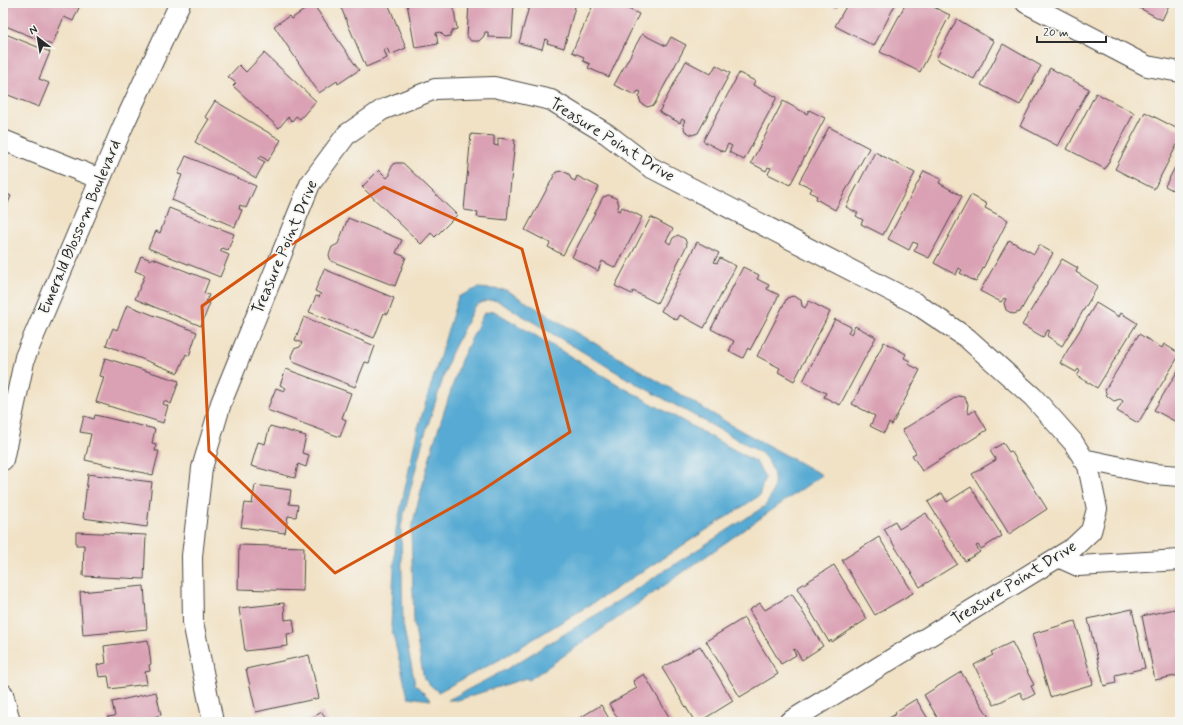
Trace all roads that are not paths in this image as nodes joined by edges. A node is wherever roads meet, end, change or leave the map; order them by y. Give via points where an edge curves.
1 (180, 3) edge
2 (1026, 3) edge
3 (1180, 72) edge
4 (3, 140) edge
5 (100, 179) junction
6 (1083, 459) junction
7 (3, 460) edge
8 (1180, 476) edge
9 (1058, 557) junction
10 (1180, 560) edge
11 (3, 694) edge
12 (10, 722) edge
13 (213, 722) edge
14 (789, 722) edge

1 - 5 street, Emerald Blossom Boulevard
2 - 3 street via 1147,66
4 - 5 street
5 - 7 street, Emerald Blossom Boulevard via 25,357
6 - 8 street via 1154,474
6 - 9 street, Treasure Point Drive via 1088,466 1097,509 1091,531 1073,548
6 - 13 street, Treasure Point Drive via 1073,442 1033,397 967,338 915,303 650,167 607,134 551,100 494,87 435,89 382,110 347,134 310,184 221,403 202,468 192,556 193,622
9 - 10 street via 1078,566
9 - 14 street, Treasure Point Drive
11 - 12 street

